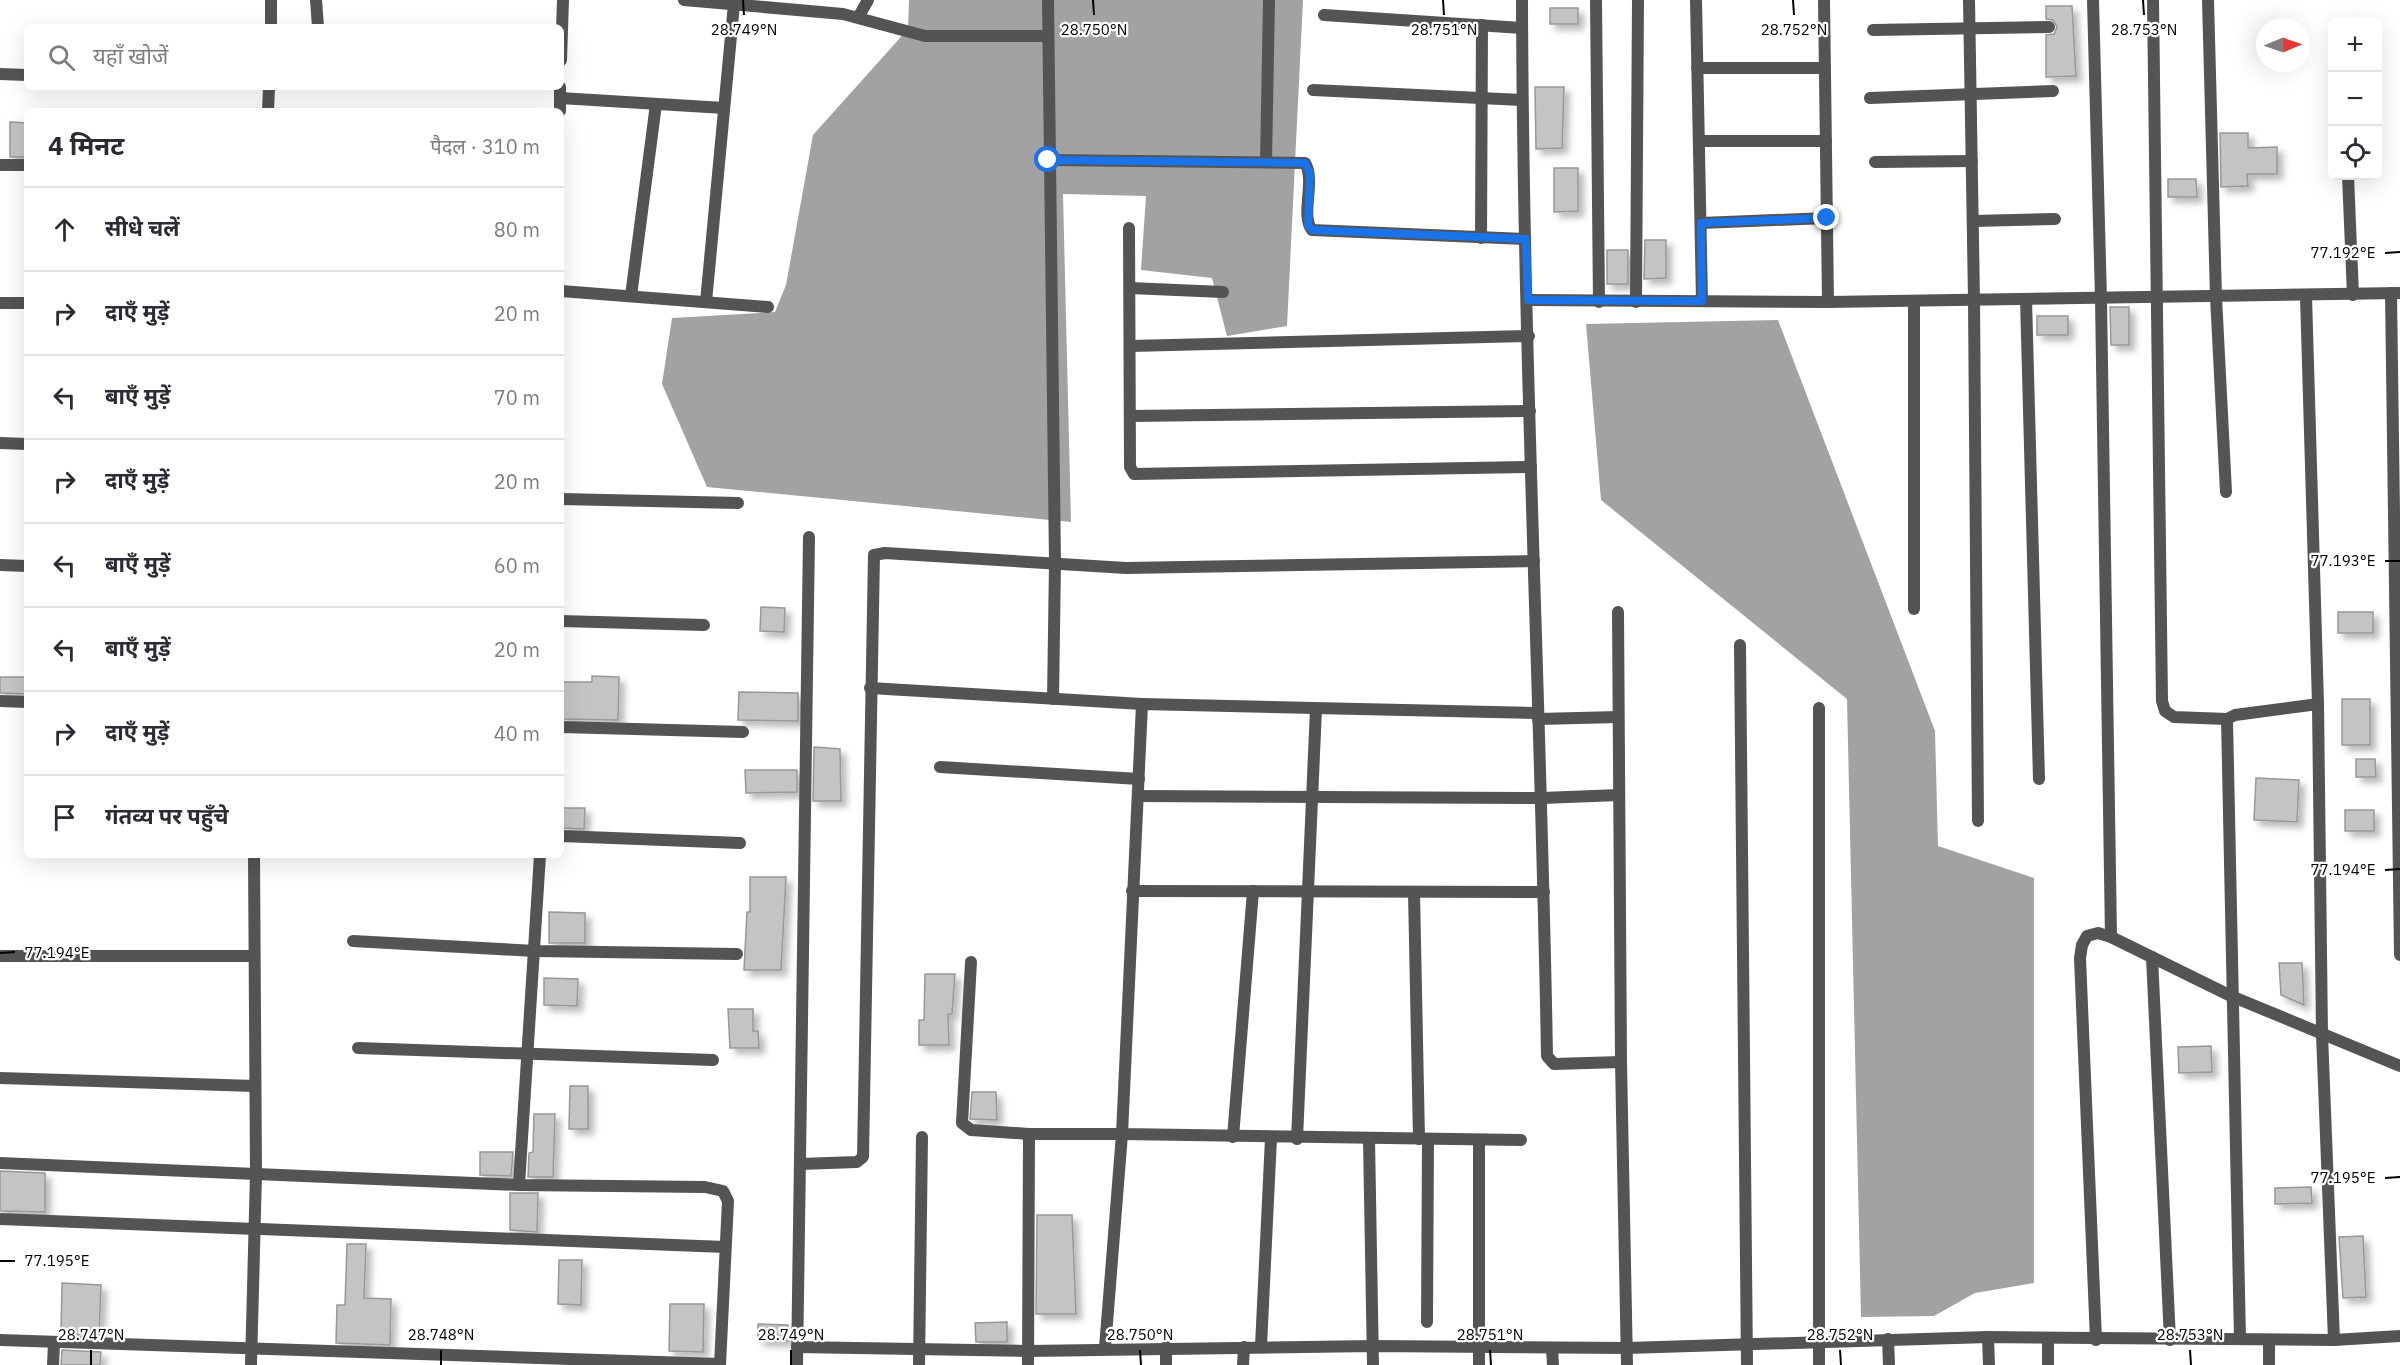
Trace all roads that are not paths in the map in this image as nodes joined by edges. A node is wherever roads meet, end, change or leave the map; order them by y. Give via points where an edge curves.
1 (272, 0) edge
2 (316, 0) edge
3 (563, 0) edge
4 (684, 0) edge
5 (868, 0) edge
6 (1048, 0) edge
7 (1269, 0) edge
8 (1522, 0) edge
9 (1596, 0) edge
10 (1638, 0) edge
11 (1696, 0) edge
12 (1824, 0) edge
13 (1969, 0) edge
14 (2093, 0) edge
15 (2153, 0) edge
16 (2208, 0) edge
17 (734, 4) junction
18 (1324, 15) dead end
19 (859, 16) junction
20 (271, 24) edge
21 (318, 24) edge
22 (562, 24) edge
23 (1482, 25) junction
24 (2049, 27) dead end
25 (1522, 28) junction
26 (1970, 28) junction
27 (1873, 30) dead end
28 (1048, 36) junction
29 (1697, 68) junction
30 (1825, 68) junction
31 (0, 74) edge
32 (24, 75) edge
33 (269, 90) edge
34 (1313, 90) dead end
35 (2053, 91) dead end
36 (560, 92) edge
37 (1971, 94) junction
38 (1480, 98) junction
39 (1870, 98) dead end
40 (1522, 100) junction
41 (656, 104) junction
42 (268, 108) edge
43 (560, 108) edge
44 (724, 108) junction
45 (1699, 141) junction
46 (1826, 141) junction
47 (1048, 160) junction
48 (1972, 161) junction
49 (1266, 162) junction
50 (1875, 162) dead end
51 (0, 165) edge
52 (24, 165) edge
53 (2348, 180) edge
54 (1827, 218) junction
55 (2055, 219) dead end
56 (1973, 221) junction
57 (1701, 223) junction
58 (1129, 228) dead end
59 (1481, 238) junction
60 (1526, 239) junction
61 (1130, 288) junction
62 (564, 291) edge
63 (1223, 292) dead end
64 (2396, 293) edge
65 (2353, 295) junction
66 (631, 296) junction
67 (2306, 296) junction
68 (2216, 297) junction
69 (2157, 298) junction
70 (2026, 299) junction
71 (2101, 299) junction
72 (1528, 300) junction
73 (1974, 300) junction
74 (1702, 301) junction
75 (1914, 301) junction
76 (706, 302) junction
77 (1599, 302) junction
78 (1636, 302) junction
79 (1828, 302) junction
80 (0, 303) edge
81 (24, 303) edge
82 (768, 308) dead end
83 (1529, 336) junction
84 (1130, 346) junction
85 (1530, 411) junction
86 (1130, 416) junction
87 (0, 443) edge
88 (24, 444) edge
89 (1531, 467) junction
90 (2226, 492) dead end
91 (564, 499) edge
92 (738, 503) dead end
93 (809, 537) dead end
94 (1534, 561) junction
95 (1055, 563) junction
96 (0, 565) edge
97 (24, 566) edge
98 (1914, 609) dead end
99 (1618, 612) dead end
100 (564, 621) edge
101 (704, 625) dead end
102 (1740, 645) dead end
103 (870, 688) junction
104 (1053, 699) junction
105 (0, 701) edge
106 (24, 702) edge
107 (1142, 704) junction
108 (2318, 704) junction
109 (1819, 708) dead end
110 (1316, 709) junction
111 (1538, 716) junction
112 (1618, 717) junction
113 (2227, 719) junction
114 (564, 727) edge
115 (743, 732) dead end
116 (940, 767) dead end
117 (1139, 779) junction
118 (2039, 779) dead end
119 (1619, 795) junction
120 (1138, 796) junction
121 (1311, 797) junction
122 (1542, 798) junction
123 (1978, 821) dead end
124 (564, 836) edge
125 (740, 843) dead end
126 (254, 858) edge
127 (540, 858) edge
128 (1132, 891) junction
129 (1252, 891) junction
130 (1307, 891) junction
131 (1413, 892) junction
132 (1544, 892) junction
133 (2111, 937) junction
134 (353, 941) dead end
135 (535, 951) junction
136 (737, 954) dead end
137 (2400, 955) edge
138 (0, 956) edge
139 (254, 956) junction
140 (2152, 957) junction
141 (971, 962) dead end
142 (2231, 996) junction
143 (2322, 1034) junction
144 (358, 1048) dead end
145 (528, 1054) junction
146 (712, 1060) dead end
147 (1621, 1062) junction
148 (2400, 1065) edge
149 (0, 1078) edge
150 (255, 1086) junction
151 (1029, 1134) junction
152 (1122, 1134) junction
153 (922, 1137) dead end
154 (1233, 1137) junction
155 (1271, 1138) junction
156 (1297, 1139) junction
157 (1369, 1139) junction
158 (1423, 1139) junction
159 (1479, 1140) junction
160 (1521, 1140) dead end
161 (0, 1163) edge
162 (800, 1164) junction
163 (256, 1174) junction
164 (519, 1185) junction
165 (0, 1219) edge
166 (254, 1227) junction
167 (725, 1247) junction
168 (1427, 1323) dead end
169 (2400, 1336) edge
170 (1988, 1337) junction
171 (1888, 1339) junction
172 (2240, 1339) junction
173 (0, 1340) edge
174 (2048, 1340) junction
175 (2096, 1340) junction
176 (2170, 1340) junction
177 (2269, 1340) junction
178 (2334, 1340) junction
179 (54, 1342) junction
180 (1818, 1344) junction
181 (1373, 1346) junction
182 (1747, 1346) junction
183 (797, 1347) junction
184 (1166, 1347) junction
185 (1244, 1347) junction
186 (1261, 1347) junction
187 (1479, 1347) junction
188 (251, 1348) junction
189 (1105, 1348) junction
190 (1552, 1348) junction
191 (1627, 1348) junction
192 (919, 1349) junction
193 (1029, 1351) junction
194 (403, 1359) edge
195 (720, 1364) edge
196 (53, 1365) edge
197 (251, 1365) edge
198 (797, 1365) edge
199 (919, 1365) edge
200 (1028, 1365) edge
201 (1166, 1365) edge
202 (1243, 1365) edge
203 (1373, 1365) edge
204 (1479, 1365) edge
205 (1553, 1365) edge
206 (1627, 1365) edge
207 (1747, 1365) edge
208 (1818, 1365) edge
209 (1889, 1365) edge
210 (1989, 1365) edge
211 (2048, 1365) edge
212 (2268, 1365) edge

1 - 20 street
2 - 21 street
3 - 22 street
4 - 17 street
5 - 19 street
6 - 28 street
7 - 49 street
8 - 25 street
9 - 77 street
10 - 78 street
11 - 29 street
12 - 30 street
13 - 26 street
14 - 71 street
15 - 69 street
16 - 68 street
17 - 19 street
17 - 44 street
18 - 23 street
19 - 28 street via 925,36
23 - 25 street
23 - 38 street
24 - 26 street
25 - 40 street
26 - 27 street
26 - 37 street
28 - 47 street
29 - 30 street
29 - 45 street
30 - 46 street
31 - 32 street
33 - 42 street
34 - 38 street
35 - 37 street
36 - 41 street
36 - 43 street
37 - 39 street
37 - 48 street
38 - 40 street
38 - 59 street
40 - 60 street
41 - 44 street
41 - 66 street
44 - 76 street
45 - 46 street
45 - 57 street
46 - 54 street
47 - 49 street
47 - 95 street
48 - 50 street
48 - 56 street
49 - 59 street via 1305,163 1310,174 1308,225 1312,230
51 - 52 street
53 - 65 street
54 - 57 street
54 - 79 street
55 - 56 street
56 - 73 street
57 - 74 street
58 - 61 street
59 - 60 street
60 - 72 street
61 - 63 street
61 - 84 street
62 - 66 street
64 - 65 street
64 - 137 street
65 - 67 street
66 - 76 street
67 - 68 street
67 - 108 street
68 - 69 street
68 - 90 street
69 - 71 street
69 - 113 street via 2162,701 2165,711 2174,717
70 - 71 street
70 - 73 street
70 - 118 street
71 - 133 street
72 - 77 street
72 - 83 street
73 - 75 street
73 - 123 street
74 - 78 street
74 - 79 street
75 - 79 street
75 - 98 street
76 - 82 street
77 - 78 street
80 - 81 street
83 - 84 street
83 - 85 street
84 - 86 street
85 - 86 street
85 - 89 street
86 - 89 street via 1130,467 1131,472 1140,476
87 - 88 street
89 - 94 street
91 - 92 street
93 - 162 street
94 - 95 street via 1126,568
94 - 111 street
95 - 103 street via 874,555
95 - 104 street
96 - 97 street
99 - 112 street
100 - 101 street
102 - 182 street
103 - 104 street
103 - 162 street via 863,1157 857,1162
104 - 107 street
105 - 106 street
107 - 110 street
107 - 117 street
108 - 113 street via 2235,714
108 - 143 street
109 - 180 street
110 - 111 street
110 - 121 street
111 - 112 street
111 - 122 street
112 - 119 street
113 - 142 street
114 - 115 street
116 - 117 street
117 - 120 street
119 - 122 street
119 - 147 street
120 - 121 street
120 - 128 street
121 - 122 street
121 - 130 street
122 - 132 street
124 - 125 street
126 - 139 street
127 - 135 street
128 - 129 street
128 - 152 street
129 - 130 street
129 - 154 street
130 - 131 street
130 - 156 street
131 - 132 street
131 - 158 street
132 - 147 street via 1549,1062
133 - 140 street
133 - 175 street via 2098,933 2087,936 2080,958
134 - 135 street
135 - 136 street
135 - 145 street
138 - 139 street
139 - 150 street
140 - 142 street
140 - 176 street
141 - 151 street via 962,1123 971,1130
142 - 143 street
142 - 172 street
143 - 148 street
143 - 178 street
144 - 145 street
145 - 146 street
145 - 164 street
147 - 191 street
149 - 150 street
150 - 163 street
151 - 152 street
151 - 193 street
152 - 154 street
152 - 189 street
153 - 192 street
154 - 155 street
155 - 156 street
155 - 186 street
156 - 157 street
157 - 158 street
157 - 181 street
158 - 159 street
158 - 168 street
159 - 160 street
159 - 187 street
161 - 163 street
162 - 183 street
163 - 164 street
163 - 166 street
164 - 167 street via 716,1188 723,1191 728,1201
165 - 166 street
166 - 167 street
166 - 188 street
167 - 195 street
169 - 178 street
170 - 171 street
170 - 174 street
170 - 210 street
171 - 180 street
171 - 209 street
172 - 176 street
172 - 177 street
173 - 179 street
174 - 175 street
174 - 211 street
175 - 176 street
177 - 178 street
177 - 212 street
179 - 188 street
179 - 196 street
180 - 182 street
180 - 208 street
181 - 186 street
181 - 187 street
181 - 203 street
182 - 191 street
182 - 207 street
183 - 192 street
183 - 198 street
184 - 185 street
184 - 189 street
184 - 201 street
185 - 186 street
185 - 202 street
187 - 190 street
187 - 204 street
188 - 194 street
188 - 197 street
189 - 193 street
190 - 191 street
190 - 205 street
191 - 206 street
192 - 193 street
192 - 199 street
193 - 200 street
194 - 195 street

